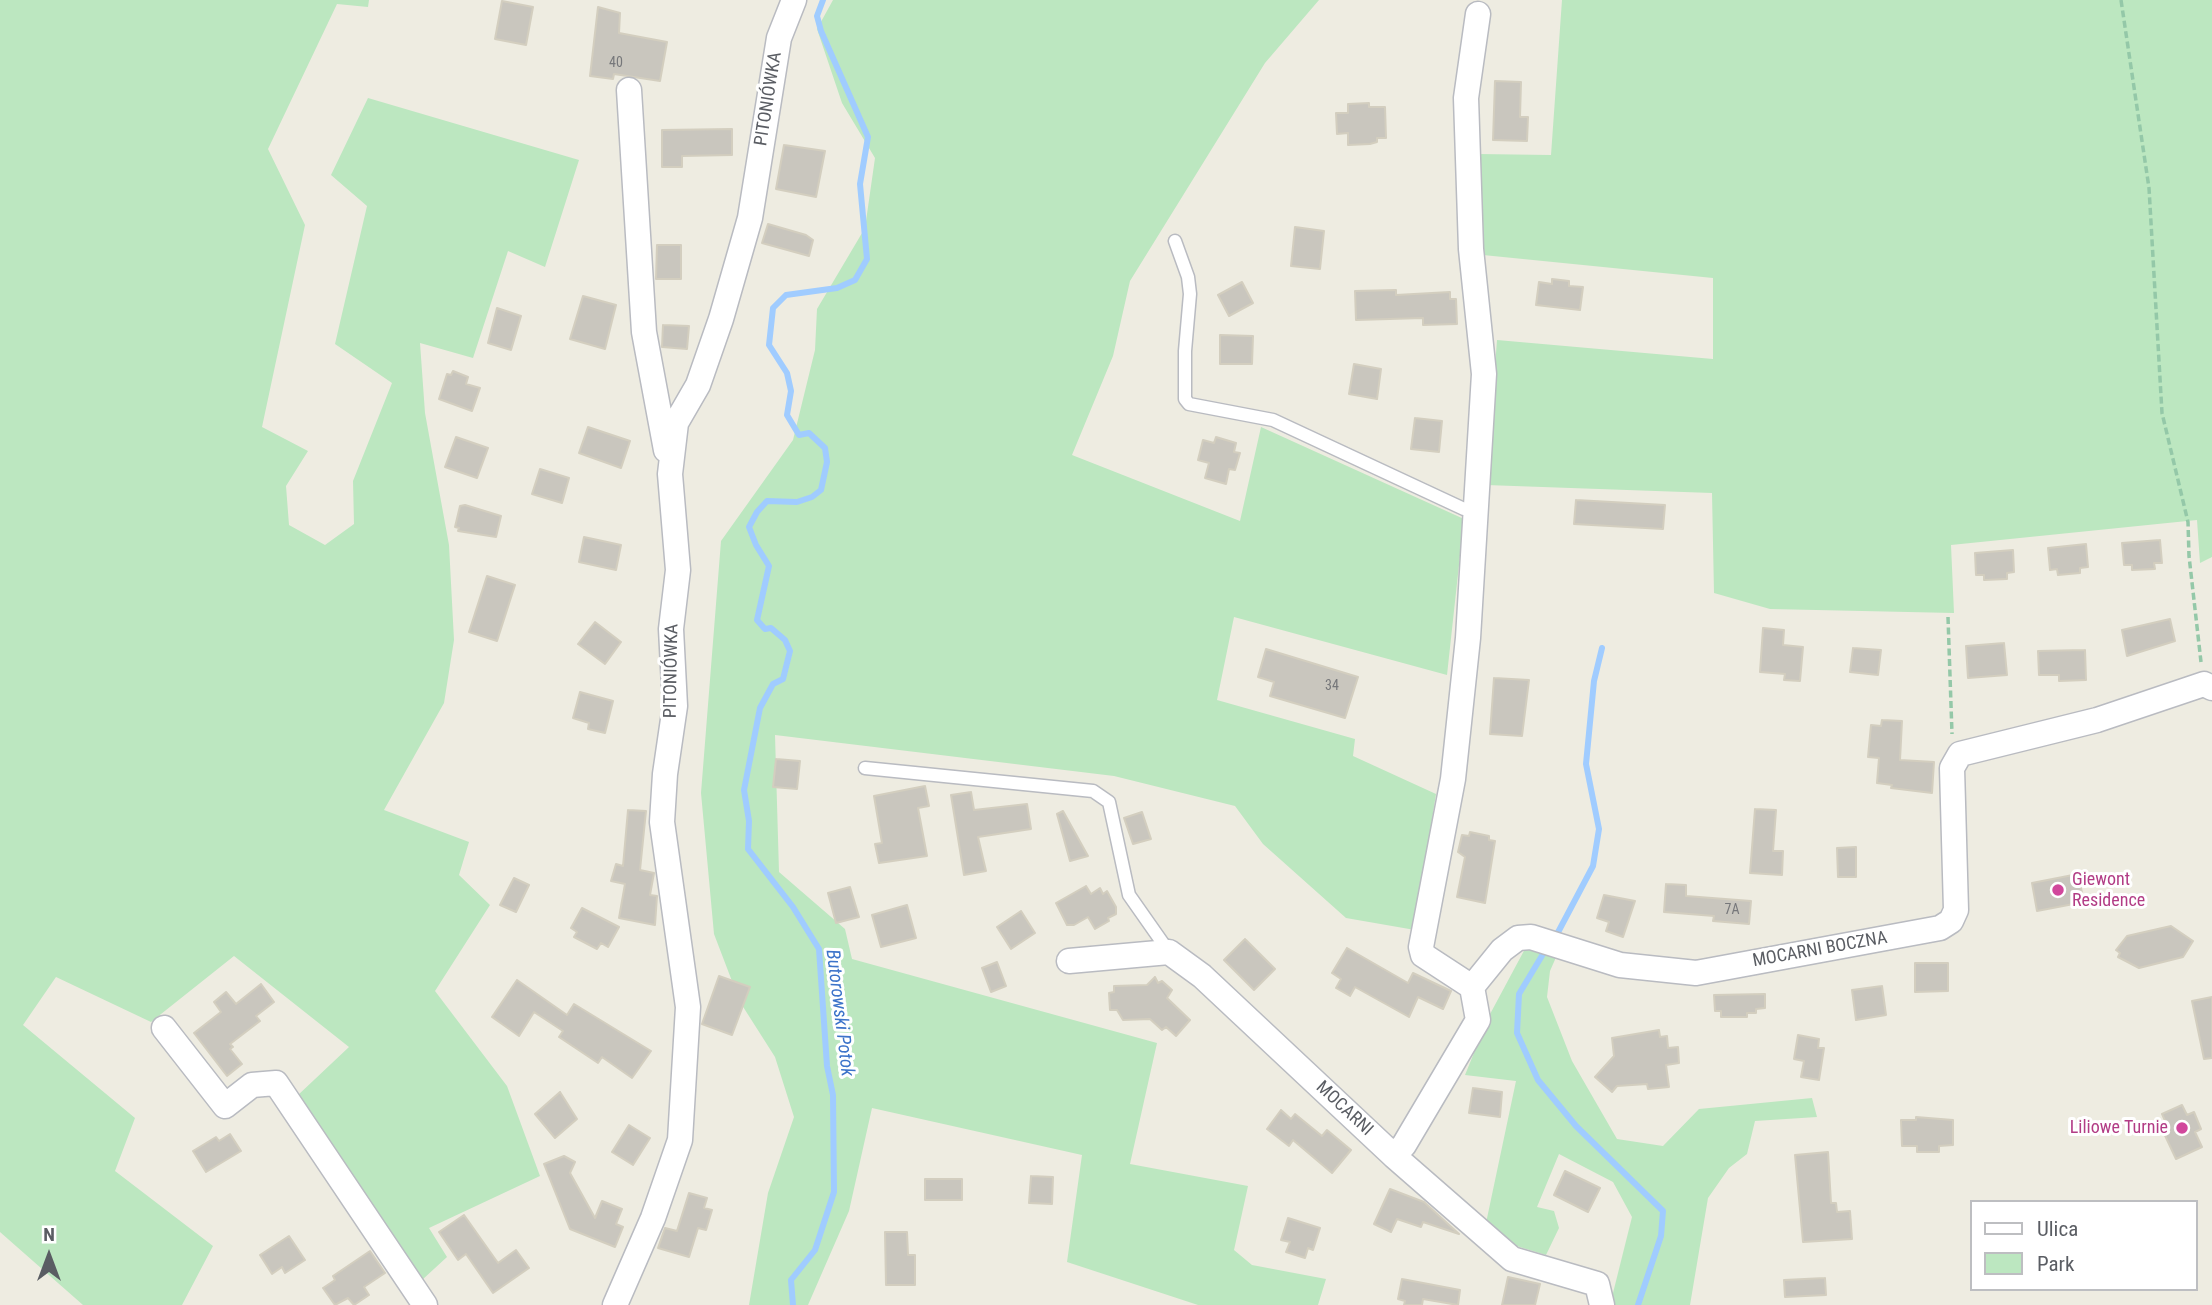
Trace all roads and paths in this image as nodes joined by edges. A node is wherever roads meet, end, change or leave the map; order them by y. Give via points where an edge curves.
1 (794, 0) edge
2 (2120, 0) edge
3 (1478, 14) dead end
4 (629, 90) dead end
5 (1175, 241) dead end
6 (670, 474) junction
7 (1474, 510) junction
8 (1948, 617) dead end
9 (2208, 686) edge
10 (1962, 752) junction
11 (865, 768) dead end
12 (1169, 952) junction
13 (1069, 961) dead end
14 (1472, 987) junction
15 (164, 1028) dead end
16 (1394, 1156) junction
17 (425, 1305) edge
18 (615, 1305) edge
19 (1602, 1305) edge

1 - 6 street, PITONIÓWKA via 779,38 750,218 703,372 676,424
2 - 9 path via 2149,188 2162,413 2188,522
3 - 7 street via 1466,98 1471,249 1484,374
4 - 6 street via 644,332
5 - 7 lane via 1190,294 1185,351 1185,399 1189,404 1273,420
6 - 18 street, PITONIÓWKA via 678,570 671,629 675,706 662,822 688,1007 680,1140
7 - 14 street via 1468,638 1453,779 1421,947 1423,956
8 - 10 path via 1952,739
9 - 10 street via 2097,720
10 - 14 street, MOCARNI BOCZNA via 1952,768 1956,910 1951,921 1940,928 1696,972 1620,965 1531,937 1518,938
11 - 12 lane via 1093,791 1109,802 1129,895
12 - 13 street
12 - 16 street, MOCARNI via 1202,976
14 - 16 street via 1478,1020
15 - 17 street via 225,1105 252,1085 276,1083
16 - 19 street, MOCARNI via 1512,1259 1597,1284

